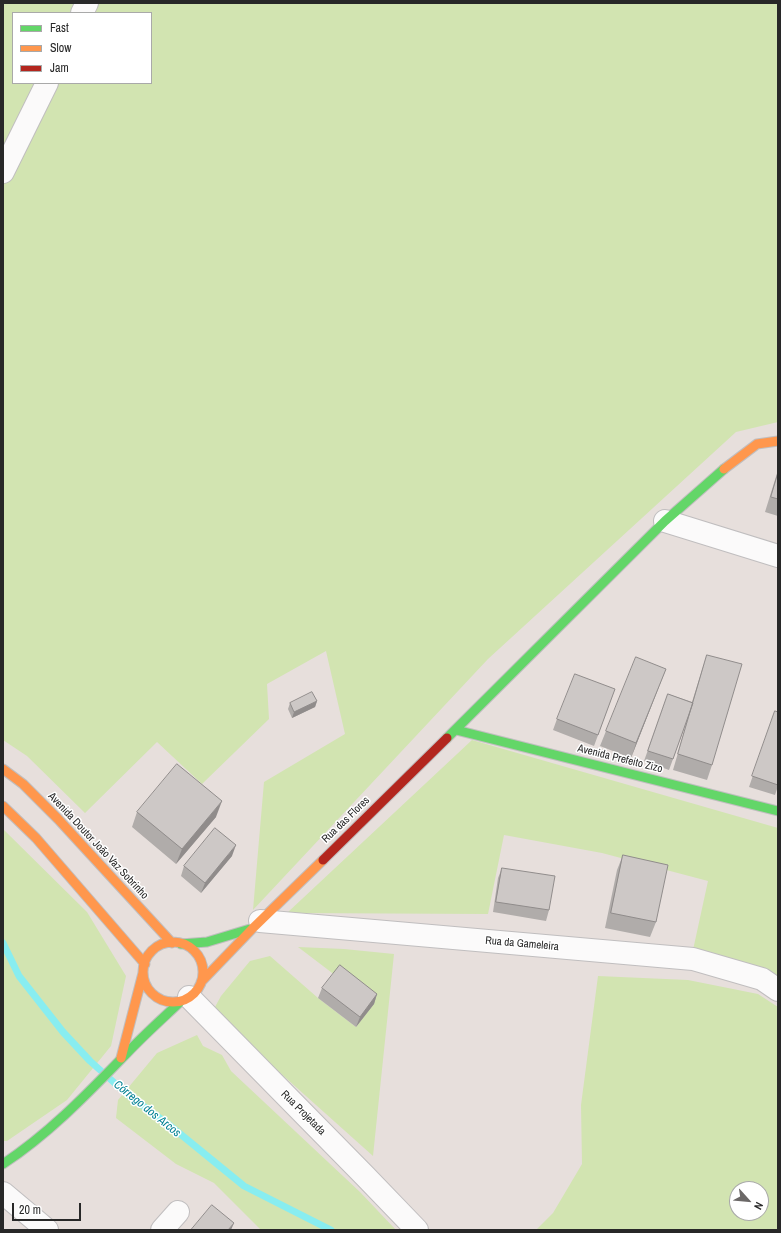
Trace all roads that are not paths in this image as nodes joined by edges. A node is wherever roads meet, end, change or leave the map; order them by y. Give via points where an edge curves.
1 (87, 3) edge
2 (82, 12) edge
3 (47, 84) edge
4 (3, 172) edge
5 (778, 440) edge
6 (665, 521) junction
7 (778, 556) edge
8 (456, 730) junction
9 (3, 768) edge
10 (3, 806) edge
11 (778, 811) edge
12 (256, 924) junction
13 (177, 943) junction
14 (144, 969) junction
15 (778, 990) edge
16 (190, 994) junction
17 (120, 1059) junction
18 (3, 1164) edge
19 (3, 1193) edge
20 (178, 1212) dead end
21 (47, 1230) edge
22 (162, 1230) edge
23 (417, 1230) edge

1 - 2 street
3 - 4 street
5 - 6 main road, Rua das Flores via 757,444 734,460
6 - 7 street
6 - 8 main road, Rua das Flores
8 - 11 main road, Avenida Prefeito Zizo
8 - 12 main road, Rua das Flores
9 - 13 main road, Avenida Doutor João Vaz Sobrinho via 58,819
10 - 14 main road via 36,838
12 - 13 main road via 207,942
12 - 15 street, Rua da Gameleira via 694,959 762,979
12 - 16 main road
13 - 14 main road via 163,944 155,949 148,956
13 - 16 main road via 190,948 202,963 203,972
14 - 16 main road via 145,982 149,990 162,1000 172,1002
14 - 17 main road
16 - 17 main road
16 - 23 street, Rua Projetada
17 - 18 main road via 71,1111 22,1153
19 - 21 street
20 - 22 street

